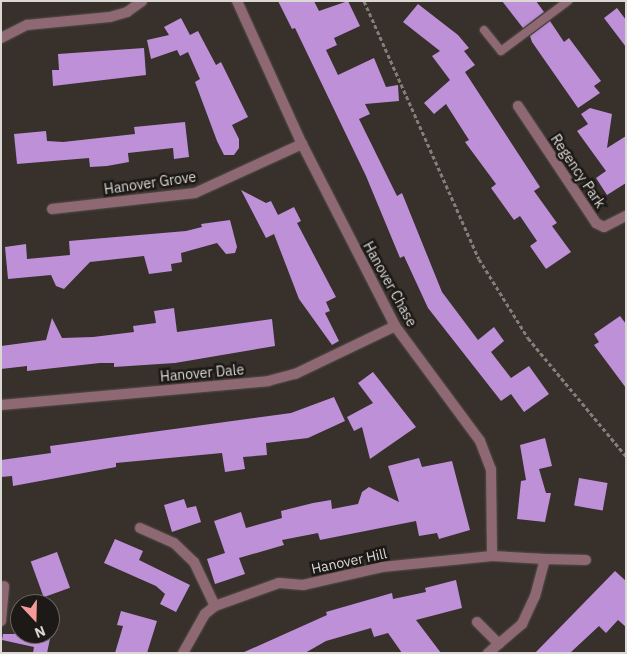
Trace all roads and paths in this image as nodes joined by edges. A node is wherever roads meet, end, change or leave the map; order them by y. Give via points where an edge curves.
1 (142, 1) edge
2 (237, 1) edge
3 (364, 1) edge
4 (568, 1) edge
5 (484, 30) dead end
6 (1, 38) edge
7 (518, 106) dead end
8 (302, 144) junction
9 (52, 209) dead end
10 (626, 216) edge
11 (395, 326) junction
12 (1, 405) edge
13 (626, 456) edge
14 (140, 528) dead end
15 (492, 556) junction
16 (545, 559) junction
17 (586, 560) dead end
18 (4, 586) dead end
19 (215, 606) junction
20 (1, 621) edge
21 (477, 622) dead end
22 (499, 644) junction
23 (183, 653) edge
24 (488, 653) edge

1 - 6 street via 127,12 110,17 27,25
2 - 8 street, Hanover Chase
3 - 13 path via 479,259 528,338
4 - 5 lane via 501,52
7 - 10 street, Regency Park via 596,223 604,228
8 - 9 street, Hanover Grove via 195,193
8 - 11 street, Hanover Chase
11 - 12 street, Hanover Dale via 295,374 268,381
11 - 15 street, Hanover Chase via 480,441 491,469
14 - 19 street via 174,543 194,562
15 - 16 street
15 - 19 street, Hanover Hill via 382,567 303,585 279,583
16 - 17 street
16 - 22 street via 535,596 522,624
18 - 20 street
19 - 23 street, Hanover Hill via 205,614
21 - 22 street
22 - 24 street

